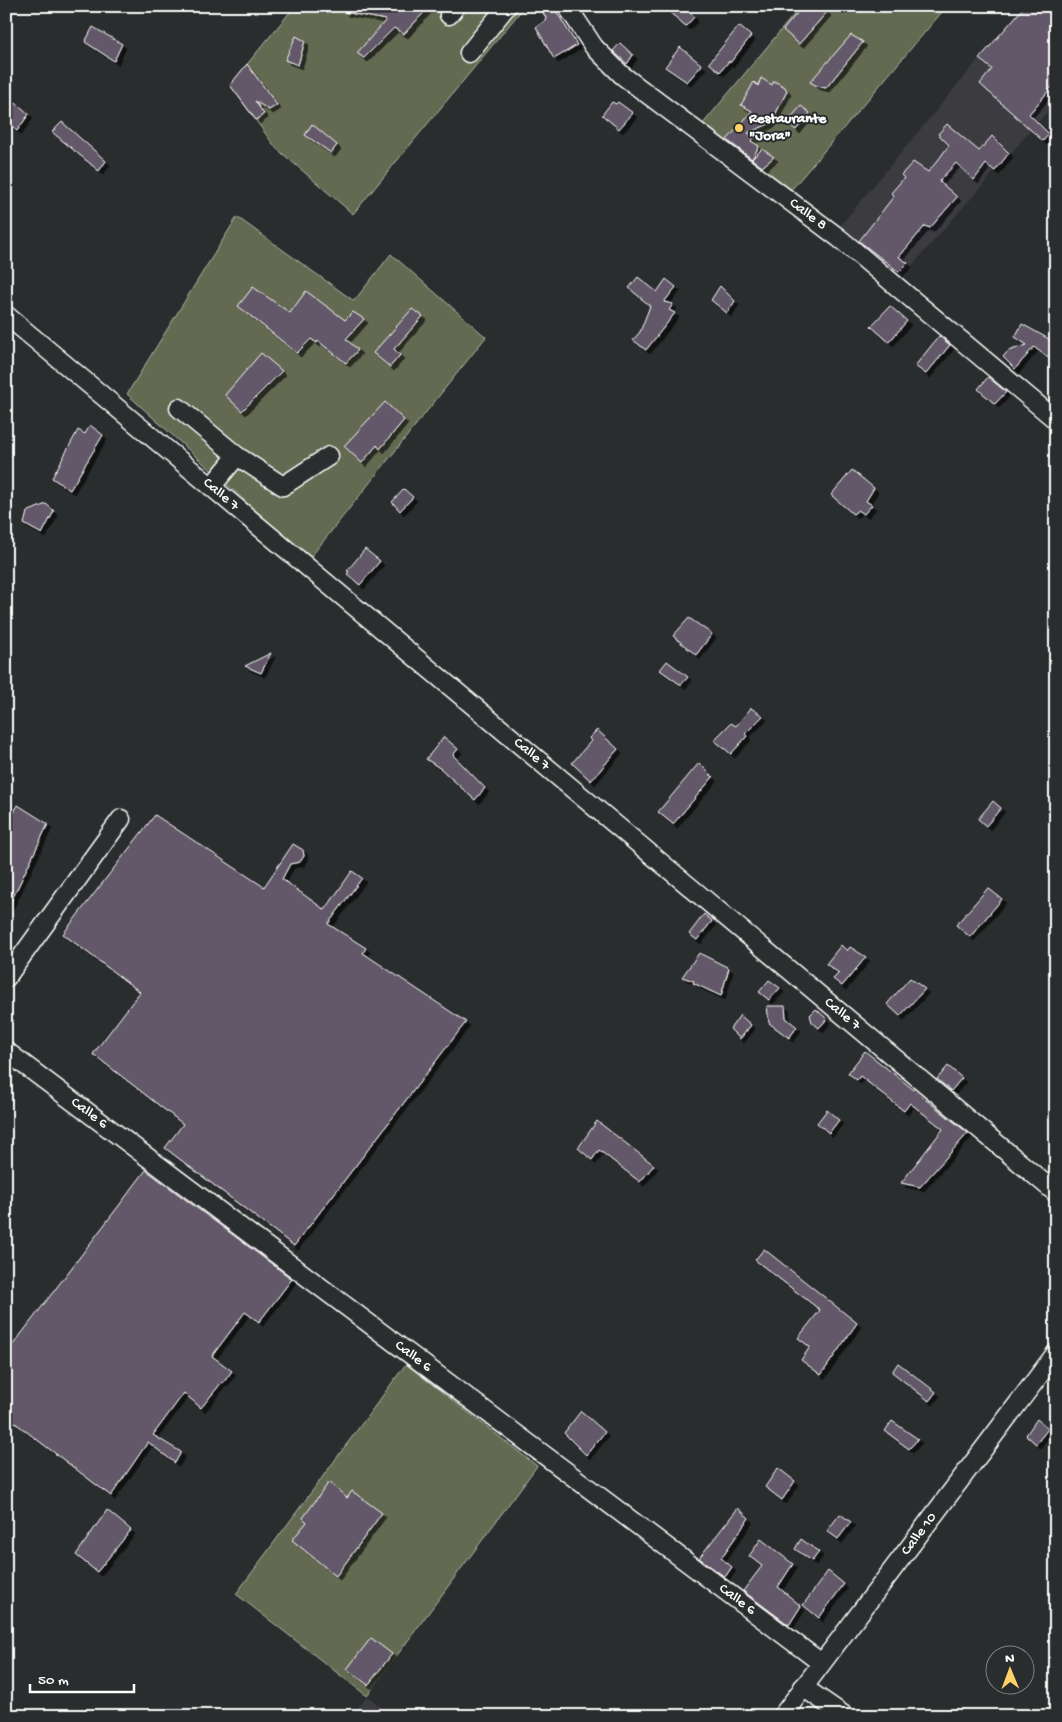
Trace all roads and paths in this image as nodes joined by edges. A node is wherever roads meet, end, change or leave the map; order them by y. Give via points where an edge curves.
1 (507, 6) edge
2 (567, 6) edge
3 (469, 53) dead end
4 (6, 315) edge
5 (179, 408) dead end
6 (1056, 420) edge
7 (237, 456) junction
8 (329, 456) dead end
9 (212, 486) junction
10 (121, 819) dead end
11 (6, 978) edge
12 (6, 1051) edge
13 (1056, 1194) edge
14 (1056, 1353) edge
15 (820, 1662) junction
16 (803, 1687) junction
17 (782, 1716) edge
18 (844, 1716) edge

1 - 3 street
2 - 6 street, Calle 8 via 594,47 622,75 839,238
4 - 9 street, Calle 7
5 - 7 street
7 - 8 street via 283,486
7 - 9 street
9 - 13 street, Calle 7
10 - 11 street
12 - 15 street, Calle 6
14 - 15 street, Calle 10
15 - 16 street, Calle 10
16 - 17 street, Calle 10
16 - 18 street

